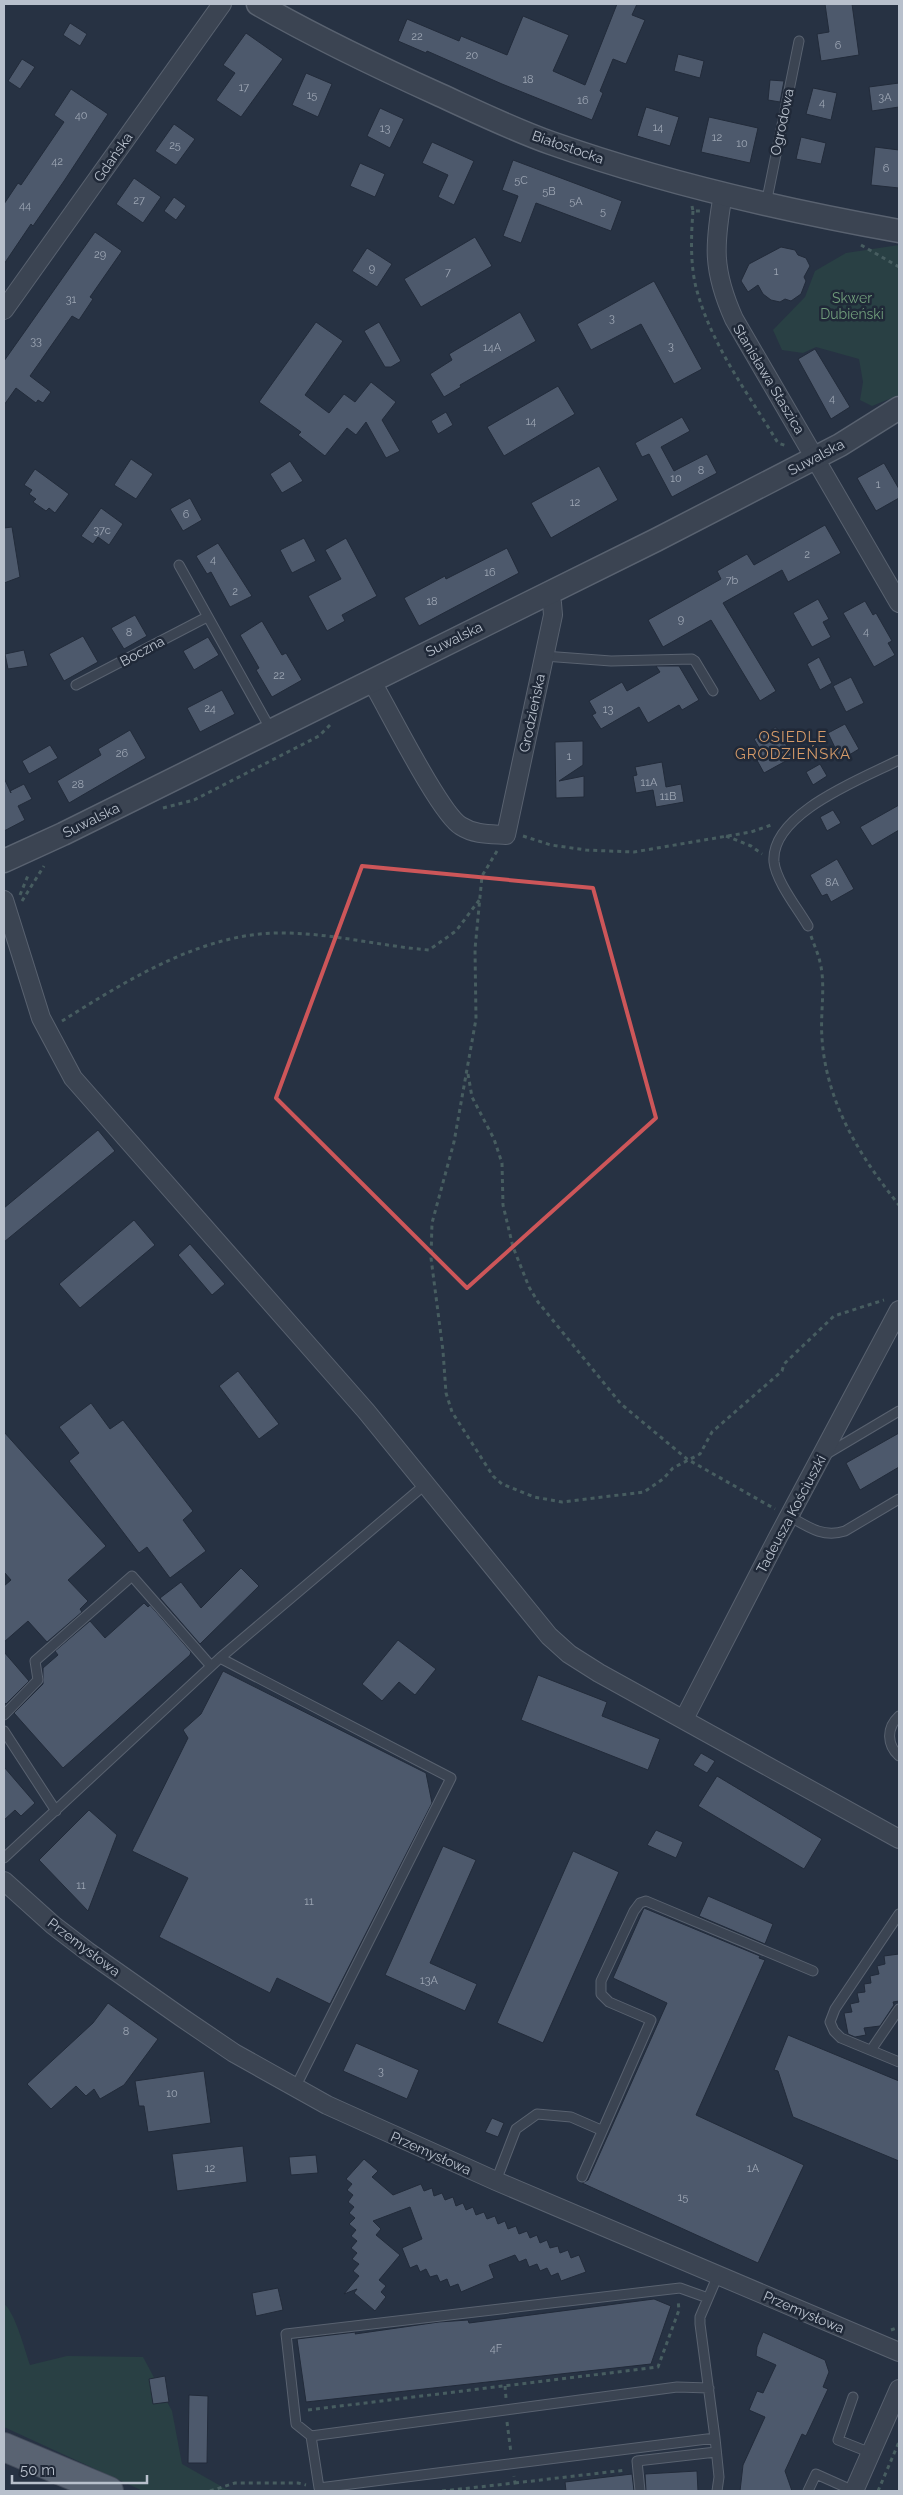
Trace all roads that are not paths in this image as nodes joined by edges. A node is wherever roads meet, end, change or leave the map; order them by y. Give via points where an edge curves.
1 (222, 4) edge
2 (258, 4) edge
3 (799, 41) dead end
4 (723, 194) junction
5 (766, 204) junction
6 (899, 231) edge
7 (4, 310) edge
8 (899, 408) edge
9 (816, 457) junction
10 (179, 565) dead end
11 (547, 593) junction
12 (899, 603) edge
13 (207, 617) junction
14 (544, 656) junction
15 (371, 680) junction
16 (76, 685) dead end
17 (713, 691) dead end
18 (271, 730) junction
19 (899, 760) edge
20 (4, 861) edge
21 (4, 900) edge
22 (808, 926) road end
23 (895, 1317) edge
24 (899, 1411) edge
25 (821, 1458) junction
26 (427, 1484) junction
27 (899, 1499) edge
28 (789, 1516) junction
29 (220, 1658) junction
30 (211, 1666) junction
31 (4, 1715) edge
32 (899, 1716) edge
33 (684, 1719) junction
34 (4, 1731) edge
35 (899, 1756) edge
36 (56, 1811) junction
37 (899, 1840) edge
38 (4, 1858) edge
39 (4, 1881) edge
40 (899, 1914) edge
41 (813, 1971) dead end
42 (899, 2009) edge
43 (871, 2050) junction
44 (899, 2062) edge
45 (300, 2078) dead end
46 (601, 2130) junction
47 (582, 2177) dead end
48 (496, 2181) junction
49 (718, 2275) junction
50 (708, 2298) junction
51 (899, 2352) edge
52 (709, 2388) junction
53 (899, 2388) edge
54 (853, 2397) dead end
55 (311, 2436) junction
56 (715, 2438) junction
57 (4, 2447) edge
58 (716, 2452) junction
59 (871, 2453) junction
60 (320, 2490) edge
61 (109, 2491) edge
62 (640, 2491) edge
63 (717, 2491) edge
64 (808, 2491) edge
65 (854, 2491) edge

1 - 7 street, Gdańska
2 - 4 street, Białostocka via 415,84 550,143
3 - 5 lane, Ogrodowa
4 - 5 street, Białostocka
4 - 9 street, Stanisława Staszica via 715,255 723,296
5 - 6 street, Białostocka
8 - 9 street, Suwalska
9 - 11 street, Suwalska
9 - 12 street, Stanisława Staszica
10 - 13 lane
11 - 14 street, Grodzieńska via 553,615
11 - 15 street, Suwalska
13 - 16 lane, Boczna
13 - 18 lane
14 - 15 street, Grodzieńska via 506,835 480,834 460,826 442,805
14 - 17 lane via 611,661 692,659
15 - 18 street, Suwalska
18 - 20 street, Suwalska
19 - 22 lane via 822,799 798,815 780,838 774,851 776,872
21 - 26 street via 41,1018 73,1078 341,1381
23 - 25 street, Tadeusza Kościuszki
24 - 25 lane
25 - 28 street, Tadeusza Kościuszki
26 - 29 lane
26 - 33 street via 549,1636 569,1654 599,1673
27 - 28 lane via 835,1534 815,1531
28 - 33 street, Tadeusza Kościuszki
29 - 30 lane
29 - 45 lane via 451,1778
30 - 31 lane via 132,1576 35,1661 38,1680
30 - 36 lane
32 - 35 lane via 888,1736 892,1749
33 - 37 street
34 - 36 lane
36 - 38 lane
39 - 48 street, Przemysłowa via 87,1951 234,2053 327,2106
40 - 43 lane via 835,2009 830,2022 841,2038
41 - 46 lane via 646,1901 640,1903 601,1981 600,1994 609,2002 651,2020
42 - 43 lane
43 - 44 lane
46 - 47 lane
46 - 48 lane via 571,2118 537,2114 516,2129
48 - 49 street, Przemysłowa
49 - 50 lane
49 - 51 street, Przemysłowa
50 - 52 lane via 700,2317
50 - 55 lane via 677,2288 286,2334 296,2424
52 - 55 lane via 677,2387
52 - 56 lane
53 - 59 street
54 - 59 lane via 838,2440
55 - 60 lane
56 - 58 lane
56 - 60 lane
57 - 61 main road
58 - 62 lane via 636,2461
58 - 63 lane
59 - 65 street
64 - 65 lane via 816,2474

